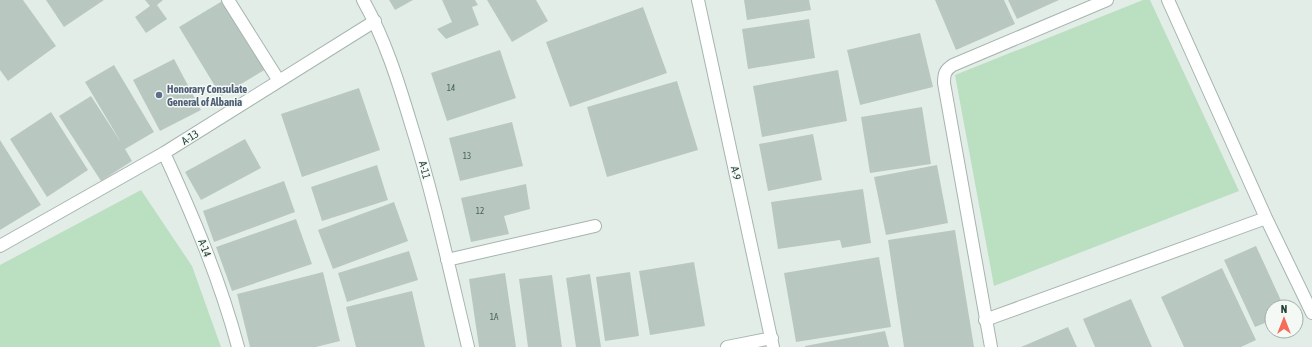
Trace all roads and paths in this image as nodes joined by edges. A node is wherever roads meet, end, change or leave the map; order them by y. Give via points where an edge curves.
1 (228, 0) edge
2 (363, 0) edge
3 (698, 0) edge
4 (1108, 0) edge
5 (1168, 0) edge
6 (375, 21) junction
7 (279, 81) junction
8 (164, 153) junction
9 (1266, 218) junction
10 (595, 226) dead end
11 (0, 246) edge
12 (448, 260) junction
13 (1312, 313) edge
14 (985, 320) junction
15 (772, 343) edge
16 (238, 347) edge
17 (468, 347) edge
18 (727, 347) edge
19 (991, 347) edge

1 - 7 street
2 - 6 street, A-11
3 - 15 street, A-9
4 - 14 street via 953,65 944,74
5 - 9 street
6 - 7 street, A-13
6 - 12 street, A-11 via 390,56 422,160
7 - 8 street, A-13
8 - 11 street, A-13
8 - 16 street, A-14 via 211,265
9 - 13 street
9 - 14 street
10 - 12 street
12 - 17 street, A-11
14 - 19 street
15 - 18 street

